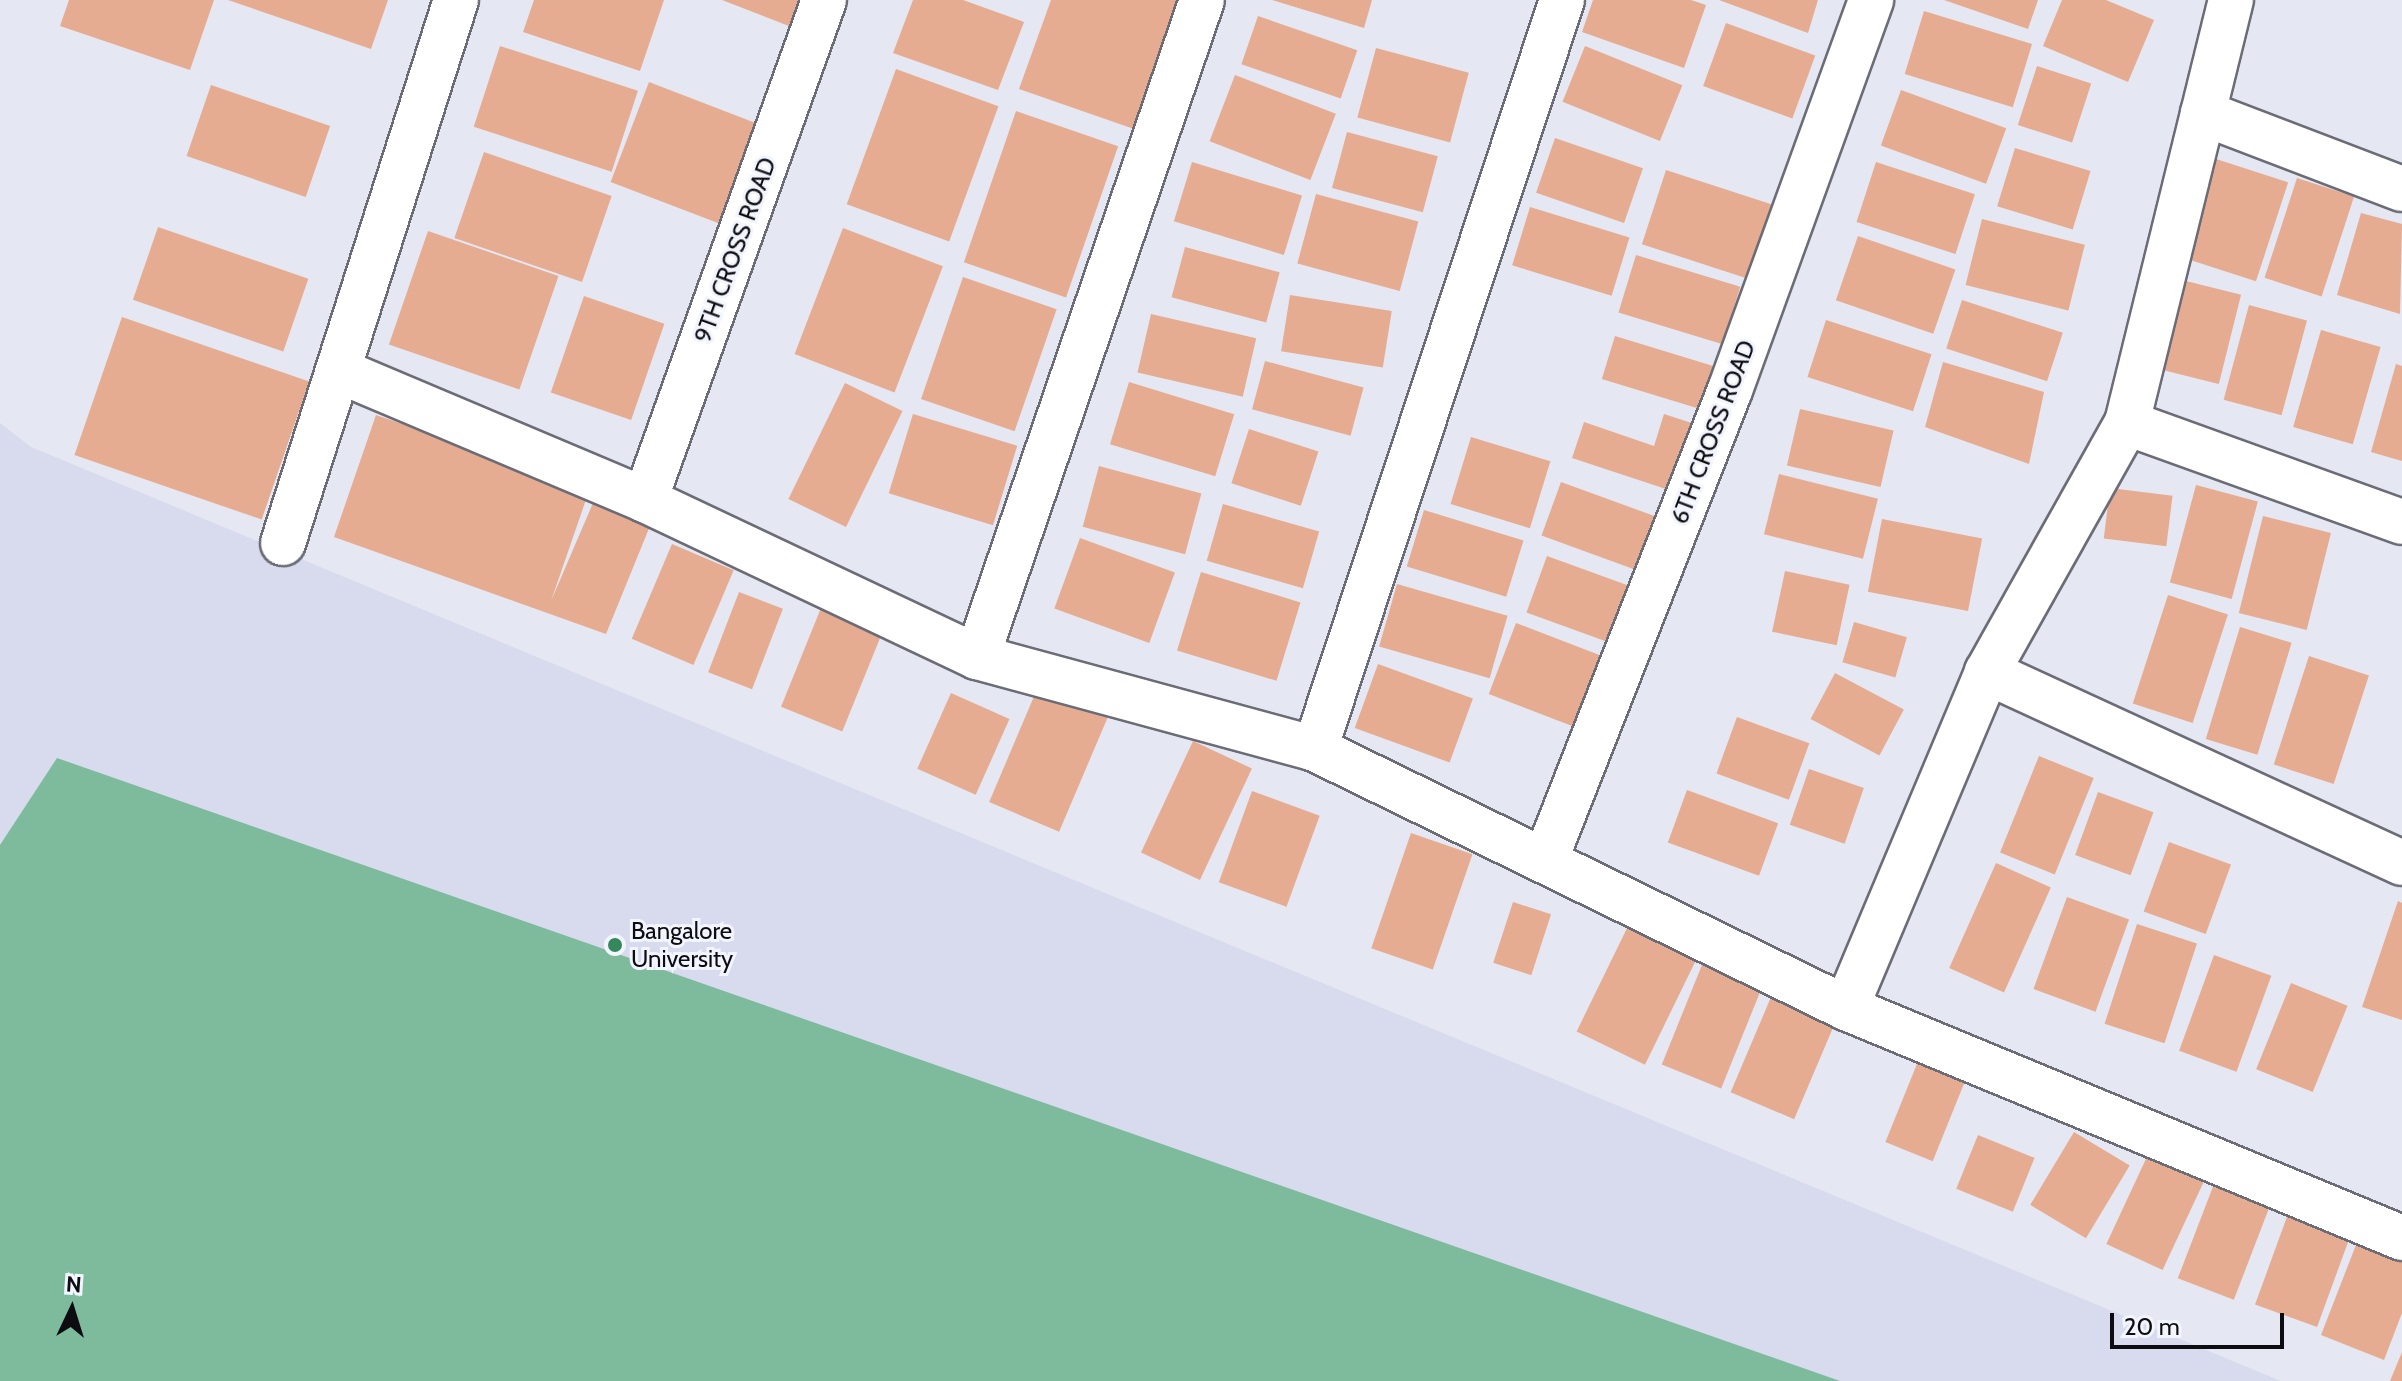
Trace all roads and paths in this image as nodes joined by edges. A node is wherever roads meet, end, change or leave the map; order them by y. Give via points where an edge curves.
1 (456, 0) edge
2 (824, 0) edge
3 (1202, 0) edge
4 (1562, 0) edge
5 (1871, 0) edge
6 (2231, 0) edge
7 (2203, 113) junction
8 (2402, 189) edge
9 (342, 372) junction
10 (2127, 423) junction
11 (645, 500) junction
12 (2402, 522) edge
13 (283, 543) dead end
14 (977, 657) junction
15 (1987, 672) junction
16 (1315, 749) junction
17 (1545, 861) junction
18 (2402, 863) edge
19 (1846, 1008) junction
20 (2402, 1238) edge

1 - 9 street
2 - 11 street, 9TH CROSS ROAD
3 - 14 street
4 - 16 street
5 - 17 street, 6TH CROSS ROAD via 1730,390
6 - 7 street
7 - 8 street
7 - 10 street
9 - 11 street
9 - 13 street
10 - 12 street
10 - 15 street
11 - 14 street
14 - 16 street
15 - 18 street
15 - 19 street
16 - 17 street
17 - 19 street
19 - 20 street

